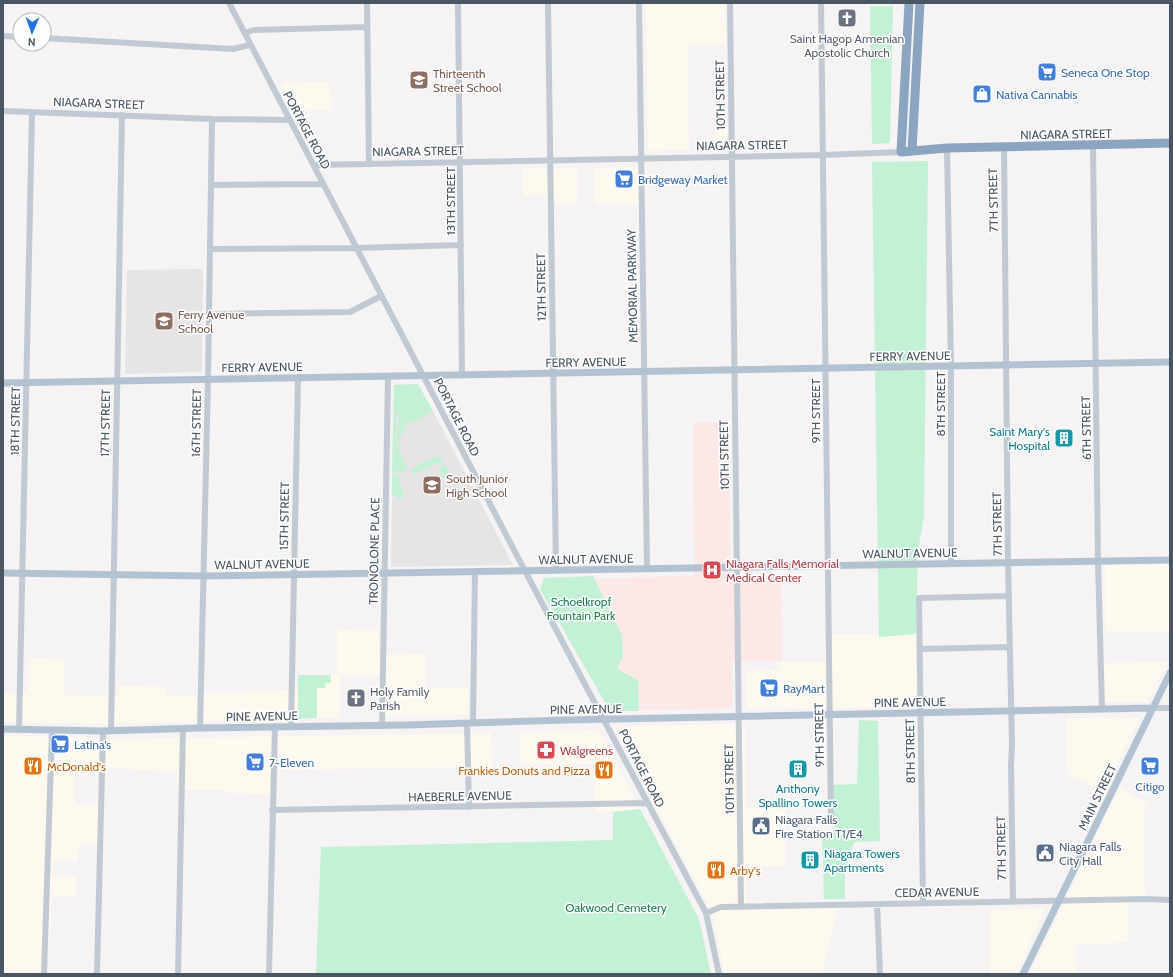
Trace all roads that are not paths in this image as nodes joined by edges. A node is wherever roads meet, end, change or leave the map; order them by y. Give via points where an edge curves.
1 (229, 3) edge
2 (368, 3) edge
3 (458, 3) edge
4 (548, 3) edge
5 (639, 3) edge
6 (730, 3) edge
7 (821, 3) edge
8 (909, 3) edge
9 (920, 3) edge
10 (367, 27) junction
11 (245, 33) junction
12 (52, 38) edge
13 (250, 45) junction
14 (3, 111) edge
15 (32, 113) junction
16 (122, 115) junction
17 (212, 119) junction
18 (290, 120) junction
19 (1170, 144) edge
20 (1093, 146) junction
21 (1004, 147) junction
22 (947, 148) junction
23 (912, 151) junction
24 (901, 152) junction
25 (823, 155) junction
26 (731, 157) junction
27 (640, 159) junction
28 (551, 161) junction
29 (460, 162) junction
30 (369, 164) junction
31 (314, 165) junction
32 (323, 184) junction
33 (212, 185) junction
34 (461, 245) junction
35 (356, 248) junction
36 (210, 249) junction
37 (381, 296) junction
38 (209, 314) junction
39 (1170, 362) edge
40 (1096, 364) junction
41 (1006, 365) junction
42 (950, 366) junction
43 (826, 368) junction
44 (734, 370) junction
45 (644, 372) junction
46 (553, 373) junction
47 (462, 375) junction
48 (388, 376) junction
49 (424, 376) junction
50 (298, 378) junction
51 (208, 379) junction
52 (117, 381) junction
53 (3, 383) edge
54 (26, 383) junction
55 (1170, 560) edge
56 (1098, 561) junction
57 (1008, 562) junction
58 (950, 563) junction
59 (827, 566) junction
60 (737, 567) junction
61 (647, 569) junction
62 (556, 570) junction
63 (525, 571) junction
64 (475, 572) junction
65 (3, 573) edge
66 (384, 573) junction
67 (23, 574) junction
68 (114, 575) junction
69 (294, 575) junction
70 (204, 576) junction
71 (1009, 596) junction
72 (1010, 647) junction
73 (920, 649) junction
74 (1170, 673) edge
75 (1153, 708) junction
76 (1170, 708) edge
77 (1102, 709) junction
78 (1012, 712) junction
79 (920, 713) junction
80 (829, 715) junction
81 (740, 717) junction
82 (604, 719) junction
83 (470, 723) junction
84 (275, 726) junction
85 (291, 726) junction
86 (382, 726) junction
87 (183, 728) junction
88 (200, 728) junction
89 (3, 729) edge
90 (19, 730) junction
91 (52, 730) junction
92 (107, 731) junction
93 (648, 803) junction
94 (469, 807) junction
95 (272, 810) junction
96 (831, 819) dead end
97 (1059, 900) junction
98 (1170, 900) edge
99 (1013, 901) junction
100 (922, 903) junction
101 (877, 904) junction
102 (741, 907) junction
103 (706, 913) junction
104 (44, 974) edge
105 (97, 974) edge
106 (178, 974) edge
107 (269, 974) edge
108 (719, 974) edge
109 (880, 974) edge
110 (1023, 974) edge

1 - 11 street, PORTAGE ROAD
2 - 10 street
3 - 29 street, 13TH STREET
4 - 28 street, 12TH STREET
5 - 27 street, MEMORIAL PARKWAY
6 - 26 street, 10TH STREET
7 - 25 street, 9TH STREET
8 - 24 highway
9 - 23 highway
10 - 11 street via 254,30
10 - 30 street
11 - 13 street, PORTAGE ROAD
12 - 13 street via 233,49
13 - 18 street, PORTAGE ROAD
14 - 15 street, NIAGARA STREET
15 - 16 street, NIAGARA STREET
15 - 54 street, 18TH STREET
16 - 17 street, NIAGARA STREET
16 - 52 street, 17TH STREET
17 - 18 street, NIAGARA STREET
17 - 33 street, 16TH STREET
18 - 31 street, PORTAGE ROAD
19 - 20 highway, NIAGARA STREET
20 - 21 highway, NIAGARA STREET
20 - 40 street, 6TH STREET
21 - 22 highway, NIAGARA STREET
21 - 41 street, 7TH STREET
22 - 23 highway, NIAGARA STREET
22 - 42 street, 8TH STREET
23 - 24 highway, NIAGARA STREET
24 - 25 street, NIAGARA STREET
25 - 26 street, NIAGARA STREET
25 - 43 street, 9TH STREET
26 - 27 street, NIAGARA STREET
26 - 44 street, 10TH STREET
27 - 28 street, NIAGARA STREET
27 - 45 street, MEMORIAL PARKWAY
28 - 29 street, NIAGARA STREET
28 - 46 street, 12TH STREET
29 - 30 street, NIAGARA STREET
29 - 34 street, 13TH STREET
30 - 31 street, NIAGARA STREET
31 - 32 street, PORTAGE ROAD
32 - 33 street
32 - 35 street, PORTAGE ROAD
33 - 36 street, 16TH STREET
34 - 35 street
34 - 47 street, 13TH STREET
35 - 36 street
35 - 37 street, PORTAGE ROAD
36 - 38 street, 16TH STREET
37 - 38 street via 350,312
37 - 49 street, PORTAGE ROAD
38 - 51 street, 16TH STREET
39 - 40 main road, FERRY AVENUE
40 - 41 main road, FERRY AVENUE
40 - 56 street, 6TH STREET
41 - 42 main road, FERRY AVENUE
41 - 57 street, 7TH STREET
42 - 43 main road, FERRY AVENUE
42 - 58 street, 8TH STREET
43 - 44 main road, FERRY AVENUE
43 - 59 street, 9TH STREET
44 - 45 main road, FERRY AVENUE
44 - 60 street, 10TH STREET
45 - 46 main road, FERRY AVENUE
45 - 61 street, MEMORIAL PARKWAY
46 - 47 main road, FERRY AVENUE
46 - 62 street, 12TH STREET
47 - 49 main road, FERRY AVENUE
48 - 49 main road, FERRY AVENUE
48 - 50 main road, FERRY AVENUE
48 - 66 street, TRONOLONE PLACE
49 - 63 street, PORTAGE ROAD
50 - 51 main road, FERRY AVENUE
50 - 69 street, 15TH STREET
51 - 52 main road, FERRY AVENUE
51 - 70 street, 16TH STREET
52 - 54 main road, FERRY AVENUE
52 - 68 street, 17TH STREET
53 - 54 main road, FERRY AVENUE
54 - 67 street, 18TH STREET
55 - 56 main road, WALNUT AVENUE
56 - 57 main road, WALNUT AVENUE
56 - 77 street, 6TH STREET
57 - 58 main road, WALNUT AVENUE
57 - 71 street, 7TH STREET
58 - 59 main road, WALNUT AVENUE
59 - 60 main road, WALNUT AVENUE
59 - 80 street, 9TH STREET
60 - 61 main road, WALNUT AVENUE
60 - 81 street, 10TH STREET
61 - 62 main road, WALNUT AVENUE
62 - 63 main road, WALNUT AVENUE
63 - 64 main road, WALNUT AVENUE
63 - 82 street, PORTAGE ROAD
64 - 66 main road, WALNUT AVENUE
64 - 83 street
65 - 67 main road, WALNUT AVENUE
66 - 69 main road, WALNUT AVENUE
66 - 86 street, TRONOLONE PLACE
67 - 68 main road, WALNUT AVENUE
67 - 90 street, 18TH STREET
68 - 70 main road, WALNUT AVENUE
68 - 92 street, 17TH STREET
69 - 70 main road, WALNUT AVENUE
69 - 85 street, 15TH STREET
70 - 88 street, 16TH STREET
71 - 72 street, 7TH STREET
71 - 73 street, 8TH STREET via 919,598
72 - 73 street
72 - 78 street, 7TH STREET
73 - 79 street, 8TH STREET
74 - 75 main road, MAIN STREET
75 - 76 street, PINE AVENUE
75 - 77 main road, PINE AVENUE
75 - 97 main road, MAIN STREET
77 - 78 main road, PINE AVENUE
78 - 79 main road, PINE AVENUE
78 - 99 street, 7TH STREET
79 - 80 main road, PINE AVENUE
79 - 100 street, 8TH STREET
80 - 81 main road, PINE AVENUE
80 - 96 street, 9TH STREET
81 - 82 main road, PINE AVENUE
81 - 102 street, 10TH STREET
82 - 83 main road, PINE AVENUE
82 - 93 street, PORTAGE ROAD
83 - 86 main road, PINE AVENUE
83 - 94 street
84 - 85 main road, PINE AVENUE
84 - 88 main road, PINE AVENUE
84 - 95 street
85 - 86 main road, PINE AVENUE
87 - 88 main road, PINE AVENUE
87 - 92 main road, PINE AVENUE
87 - 106 street
89 - 90 main road, PINE AVENUE
90 - 91 main road, PINE AVENUE
91 - 92 main road, PINE AVENUE
91 - 104 street
92 - 105 street, 17TH STREET
93 - 94 street, HAEBERLE AVENUE
93 - 103 street, PORTAGE ROAD
94 - 95 street, HAEBERLE AVENUE
95 - 107 street
97 - 98 street, CEDAR AVENUE
97 - 99 street, CEDAR AVENUE
97 - 110 main road, MAIN STREET
99 - 100 street, CEDAR AVENUE
100 - 101 street, CEDAR AVENUE
101 - 102 street, CEDAR AVENUE
101 - 109 street
102 - 103 street, CEDAR AVENUE via 721,907
103 - 108 street, PORTAGE ROAD

